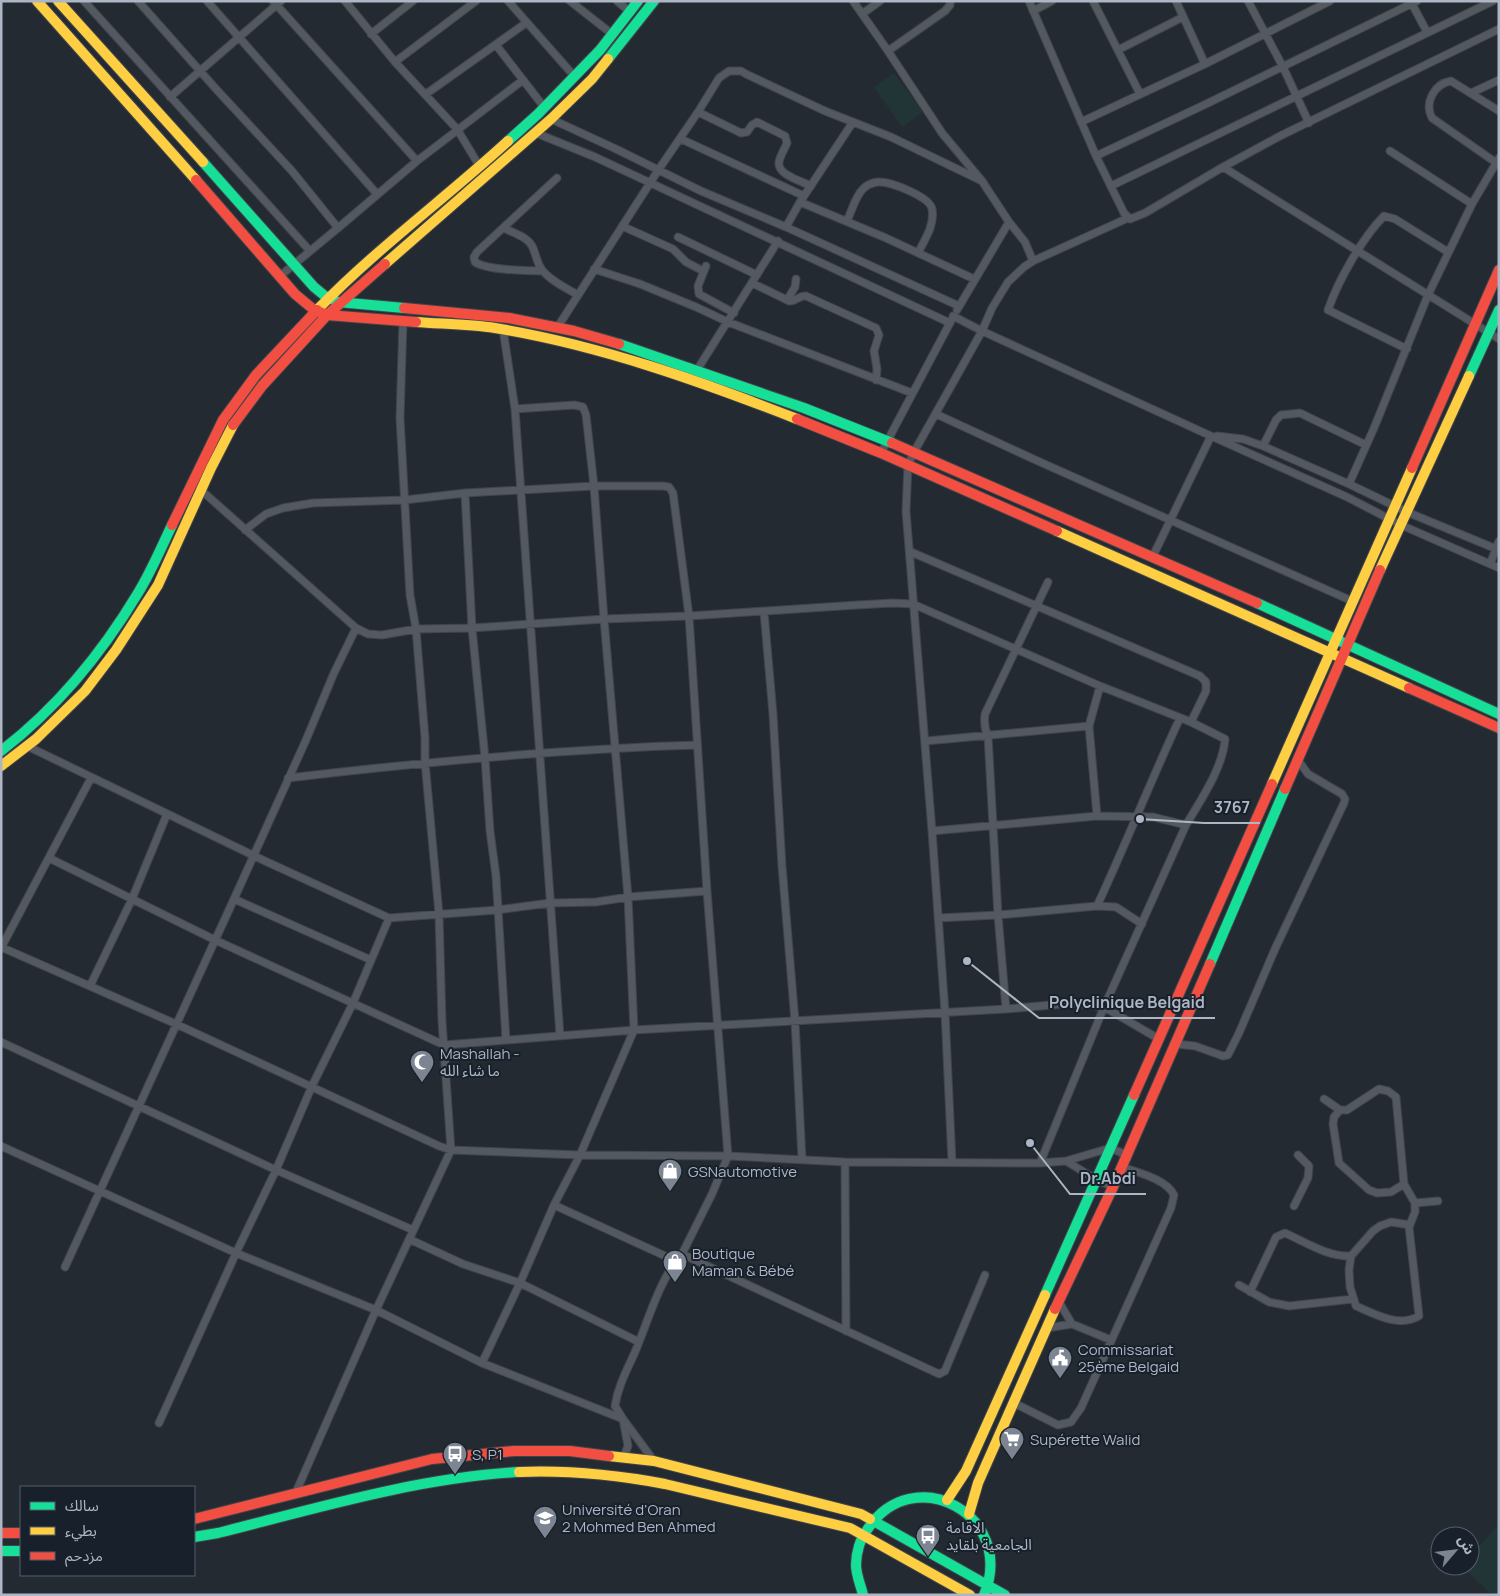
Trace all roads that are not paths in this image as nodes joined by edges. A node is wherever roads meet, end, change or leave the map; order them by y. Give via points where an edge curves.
1 (37, 1) edge
2 (58, 1) edge
3 (84, 1) edge
4 (138, 1) edge
5 (207, 1) edge
6 (345, 1) edge
7 (476, 1) edge
8 (508, 1) edge
9 (570, 1) edge
10 (617, 1) edge
11 (638, 1) edge
12 (654, 1) edge
13 (853, 1) edge
14 (880, 1) edge
15 (950, 1) edge
16 (1029, 1) edge
17 (1052, 1) edge
18 (1093, 1) edge
19 (1176, 1) edge
20 (1248, 1) edge
21 (1310, 1) edge
22 (1330, 1) edge
23 (1492, 1) edge
24 (410, 2) edge
25 (277, 3) edge
26 (1414, 3) edge
27 (1314, 10) junction
28 (1034, 11) junction
29 (630, 12) junction
30 (862, 14) junction
31 (1183, 17) junction
32 (526, 23) junction
33 (1499, 30) edge
34 (1427, 32) junction
35 (1264, 33) junction
36 (371, 34) junction
37 (612, 34) junction
38 (238, 38) junction
39 (496, 45) junction
40 (1118, 50) junction
41 (888, 51) junction
42 (395, 62) junction
43 (1205, 64) junction
44 (1283, 67) junction
45 (200, 70) junction
46 (575, 77) junction
47 (523, 80) junction
48 (1499, 80) edge
49 (1471, 93) junction
50 (426, 94) junction
51 (1140, 94) junction
52 (1296, 96) junction
53 (170, 97) junction
54 (544, 107) junction
55 (1499, 111) edge
56 (698, 112) junction
57 (551, 119) junction
58 (853, 122) junction
59 (1080, 122) junction
60 (1308, 123) junction
61 (457, 129) junction
62 (536, 134) junction
63 (681, 138) junction
64 (1390, 151) dead end
65 (1096, 156) junction
66 (417, 161) junction
67 (1498, 162) edge
68 (480, 167) junction
69 (1223, 167) junction
70 (659, 169) junction
71 (556, 178) dead end
72 (982, 181) junction
73 (650, 183) junction
74 (811, 186) junction
75 (1111, 186) junction
76 (377, 194) junction
77 (802, 199) junction
78 (1472, 204) junction
79 (1128, 218) junction
80 (847, 221) junction
81 (1009, 222) junction
82 (622, 226) junction
83 (786, 227) junction
84 (338, 228) junction
85 (504, 228) junction
86 (678, 237) dead end
87 (778, 241) junction
88 (310, 251) junction
89 (1358, 251) junction
90 (1448, 252) junction
91 (918, 253) junction
92 (1033, 261) junction
93 (295, 264) junction
94 (594, 269) junction
95 (1499, 270) edge
96 (543, 272) junction
97 (757, 275) junction
98 (280, 276) junction
99 (796, 279) dead end
100 (974, 279) junction
101 (752, 284) junction
102 (578, 295) junction
103 (1428, 295) junction
104 (328, 298) junction
105 (787, 300) junction
106 (342, 302) junction
107 (959, 306) junction
108 (1499, 310) edge
109 (314, 312) junction
110 (734, 313) junction
111 (327, 316) junction
112 (952, 320) junction
113 (403, 321) junction
114 (728, 322) junction
115 (1474, 324) junction
116 (557, 328) junction
117 (503, 329) junction
118 (982, 331) junction
119 (1488, 333) junction
120 (1499, 339) edge
121 (1407, 349) junction
122 (697, 370) junction
123 (876, 380) junction
124 (912, 394) junction
125 (515, 409) junction
126 (936, 414) junction
127 (1211, 436) junction
128 (1424, 439) junction
129 (887, 440) junction
130 (1366, 445) junction
131 (1437, 445) junction
132 (1264, 446) junction
133 (914, 452) junction
134 (881, 453) junction
135 (908, 465) junction
136 (1349, 484) junction
137 (594, 486) junction
138 (202, 490) junction
139 (521, 491) junction
140 (465, 493) junction
141 (404, 500) junction
142 (1394, 506) junction
143 (1407, 512) junction
144 (1390, 518) junction
145 (1172, 520) junction
146 (1401, 524) junction
147 (244, 530) junction
148 (1498, 547) edge
149 (911, 552) junction
150 (1153, 556) junction
151 (1490, 564) junction
152 (1499, 568) edge
153 (1048, 582) dead end
154 (1352, 601) junction
155 (914, 604) junction
156 (1035, 606) junction
157 (764, 612) junction
158 (689, 616) junction
159 (604, 619) junction
160 (531, 624) junction
161 (356, 628) junction
162 (472, 628) junction
163 (416, 629) junction
164 (1335, 640) junction
165 (1347, 645) junction
166 (1016, 648) junction
167 (1330, 652) junction
168 (1342, 658) junction
169 (1100, 686) junction
170 (1499, 714) edge
171 (1180, 718) junction
172 (1191, 722) junction
173 (1089, 726) junction
174 (1499, 728) edge
175 (988, 736) junction
176 (926, 741) junction
177 (697, 745) junction
178 (27, 746) junction
179 (615, 747) junction
180 (1, 750) edge
181 (541, 753) junction
182 (485, 758) junction
183 (1298, 760) junction
184 (426, 762) junction
185 (1, 766) edge
186 (1308, 774) junction
187 (1291, 776) junction
188 (91, 778) junction
189 (288, 778) junction
190 (167, 814) junction
191 (1097, 816) junction
192 (1138, 817) junction
193 (1186, 825) junction
194 (994, 826) junction
195 (932, 831) junction
196 (253, 856) junction
197 (49, 858) junction
198 (708, 891) junction
199 (628, 897) junction
200 (132, 899) junction
201 (234, 899) junction
202 (550, 903) junction
203 (1097, 906) junction
204 (497, 910) junction
205 (440, 914) junction
206 (998, 915) junction
207 (388, 918) junction
208 (938, 918) junction
209 (1142, 924) junction
210 (215, 940) junction
211 (1, 948) edge
212 (371, 960) junction
213 (90, 986) junction
214 (353, 1003) junction
215 (1104, 1007) junction
216 (1006, 1009) junction
217 (945, 1012) junction
218 (795, 1021) junction
219 (176, 1024) junction
220 (719, 1026) junction
221 (634, 1030) junction
222 (1181, 1032) junction
223 (560, 1036) junction
224 (1159, 1039) junction
225 (506, 1040) junction
226 (1, 1042) edge
227 (1176, 1044) junction
228 (444, 1045) junction
229 (1195, 1046) junction
230 (312, 1086) junction
231 (1324, 1099) dead end
232 (139, 1105) junction
233 (1340, 1110) junction
234 (1, 1146) edge
235 (1110, 1148) junction
236 (451, 1150) junction
237 (580, 1155) junction
238 (1127, 1155) junction
239 (1298, 1155) dead end
240 (728, 1156) junction
241 (802, 1159) junction
242 (1066, 1160) junction
243 (845, 1162) junction
244 (952, 1162) junction
245 (1040, 1163) junction
246 (1122, 1167) junction
247 (276, 1170) junction
248 (1097, 1180) junction
249 (1404, 1184) junction
250 (1113, 1187) junction
251 (101, 1191) junction
252 (1438, 1201) dead end
253 (1415, 1204) junction
254 (554, 1205) junction
255 (1294, 1206) dead end
256 (1410, 1225) junction
257 (413, 1230) junction
258 (409, 1239) junction
259 (236, 1253) junction
260 (682, 1254) junction
261 (1351, 1256) junction
262 (676, 1261) junction
263 (65, 1267) dead end
264 (984, 1275) dead end
265 (520, 1283) junction
266 (1239, 1285) dead end
267 (1250, 1292) junction
268 (1353, 1299) junction
269 (1059, 1302) junction
270 (376, 1310) junction
271 (1072, 1324) junction
272 (1047, 1328) junction
273 (846, 1331) junction
274 (1111, 1340) junction
275 (639, 1342) junction
276 (482, 1363) junction
277 (1014, 1403) junction
278 (622, 1419) junction
279 (159, 1423) dead end
280 (624, 1456) junction
281 (654, 1461) junction
282 (296, 1492) junction
283 (947, 1500) junction
284 (969, 1514) junction
285 (195, 1519) edge
286 (872, 1519) junction
287 (1, 1533) edge
288 (20, 1533) edge
289 (862, 1534) junction
290 (195, 1537) edge
291 (1, 1550) edge
292 (20, 1551) edge
293 (986, 1590) edge
294 (863, 1595) edge
295 (970, 1595) edge
296 (1005, 1595) edge

1 - 98 main road
2 - 93 main road
3 - 53 street
4 - 45 street
5 - 38 street
6 - 36 street
7 - 42 street
8 - 32 street
9 - 37 street
10 - 29 street
11 - 29 main road
12 - 57 main road via 592,79
13 - 30 street
14 - 30 street
15 - 41 street via 946,11
16 - 28 street
17 - 28 street
18 - 40 street
19 - 31 street
20 - 35 street
21 - 27 street
22 - 27 street
23 - 34 street
24 - 36 street
25 - 38 street
25 - 66 street
26 - 34 street
26 - 44 street
27 - 35 street
28 - 59 street
29 - 37 main road
30 - 41 street
31 - 40 street
31 - 43 street
32 - 39 street
32 - 46 street
33 - 60 street
34 - 52 street
35 - 43 street
35 - 44 street
36 - 42 street
37 - 46 main road
38 - 45 street
38 - 76 street
39 - 47 street
39 - 50 street
40 - 51 street
41 - 72 street via 942,133
42 - 50 street
43 - 51 street
44 - 52 street
44 - 65 street
45 - 53 street
45 - 84 street via 292,171
46 - 54 main road
47 - 54 street
47 - 61 street
48 - 49 street
49 - 55 street
49 - 67 street via 1454,82 1447,82 1429,100 1428,111 1432,118
50 - 61 street
51 - 59 street
52 - 60 street
52 - 75 street
53 - 88 street
54 - 68 main road
56 - 58 street via 719,78 735,70
56 - 63 street
56 - 74 street via 741,133 747,132 757,122 785,136 788,141 779,161 781,169
57 - 62 main road
57 - 70 street
58 - 72 street
58 - 74 street
59 - 65 street
60 - 69 street
61 - 66 street
61 - 68 street
62 - 73 street
62 - 106 main road
63 - 70 street
63 - 77 street
64 - 78 street
65 - 75 street
66 - 76 street
67 - 78 street
68 - 104 main road
69 - 79 street via 1145,213
69 - 89 street
70 - 73 street
70 - 83 street via 701,191
71 - 85 street
72 - 81 street
73 - 82 street
73 - 87 street
74 - 77 street
75 - 79 street
76 - 84 street
77 - 80 street
77 - 83 street
78 - 90 street
79 - 92 street
80 - 91 street
80 - 91 street via 866,186 878,182 893,184 927,200 932,207 933,223
81 - 92 street via 1025,242
81 - 100 street
82 - 94 street
82 - 110 street via 673,249 686,262 705,269 698,286 699,294
83 - 107 street
84 - 88 street
85 - 96 street via 528,240
85 - 96 street via 477,252 475,262 488,267
86 - 97 street
87 - 97 street
87 - 112 street
88 - 93 street
89 - 90 street via 1387,216
89 - 103 street
89 - 121 street via 1328,310
90 - 103 street
91 - 100 street
92 - 118 street via 1008,282
93 - 98 street
93 - 104 main road via 318,292
94 - 102 street
94 - 114 street via 640,284
95 - 115 main road
96 - 102 street
97 - 101 street
98 - 109 main road
99 - 105 street
100 - 107 street
101 - 105 street
101 - 110 street
102 - 116 street
103 - 115 street
103 - 121 street
104 - 106 main road
104 - 109 main road
105 - 123 street via 806,296 876,328 879,335 874,351
106 - 111 main road
106 - 116 main road via 509,318
107 - 112 street
108 - 119 main road
109 - 111 main road
109 - 180 main road via 256,375 223,420 139,592 107,642 64,694
110 - 114 street
111 - 113 main road
111 - 138 main road via 262,386 233,425
112 - 118 street
112 - 124 street
113 - 117 main road
113 - 141 street via 400,418
114 - 122 street
114 - 123 street
115 - 119 street
115 - 128 main road
116 - 122 main road
117 - 125 street
117 - 134 main road via 631,359
118 - 126 street
118 - 127 street
119 - 120 street
119 - 131 main road
121 - 130 street
122 - 129 main road
123 - 124 street
124 - 129 street
125 - 137 street via 583,407
125 - 139 street
126 - 133 street
126 - 145 street
127 - 132 street via 1243,438
127 - 144 street
127 - 145 street
128 - 131 main road
128 - 142 main road
129 - 133 main road
129 - 134 street
130 - 132 street via 1300,413 1281,415
130 - 136 street
131 - 143 main road
132 - 136 street
133 - 135 street
133 - 150 main road
134 - 135 main road
135 - 149 street via 906,511
135 - 167 main road
136 - 142 street
137 - 139 street
137 - 158 street via 663,486 671,490
137 - 159 street
138 - 147 street
138 - 178 main road via 158,586 116,650 85,691
139 - 140 street
139 - 160 street
140 - 141 street
140 - 162 street
141 - 147 street via 314,503 283,508 266,514
141 - 163 street via 410,595
142 - 143 street
142 - 144 main road
143 - 146 main road
143 - 148 street
144 - 146 street
144 - 154 main road
145 - 150 street
145 - 154 street
146 - 151 street
146 - 165 main road
147 - 161 street
148 - 151 street
149 - 155 street
149 - 156 street
150 - 164 main road
151 - 152 street
153 - 156 street
154 - 164 main road
155 - 157 street
155 - 166 street
155 - 176 street
156 - 166 street
156 - 172 street via 1200,676 1206,682 1206,691
157 - 158 street
157 - 218 street
158 - 159 street
158 - 177 street
159 - 160 street
159 - 179 street
160 - 162 street
160 - 181 street
161 - 163 street via 368,634 382,635
161 - 189 street
162 - 163 street
162 - 182 street
163 - 184 street
164 - 165 main road
164 - 167 main road
165 - 168 main road
165 - 170 main road
166 - 169 street
166 - 175 street via 985,714 984,728
167 - 168 main road
167 - 224 main road
168 - 174 main road
168 - 183 main road
169 - 171 street
169 - 173 street
171 - 172 street
171 - 192 street
172 - 193 street via 1225,739 1224,750 1208,787
173 - 175 street
173 - 191 street
175 - 176 street
175 - 194 street
176 - 195 street
177 - 179 street
177 - 198 street
178 - 185 main road
178 - 188 street
179 - 181 street
179 - 199 street
181 - 182 street
181 - 202 street
182 - 184 street
182 - 204 street
183 - 186 street
183 - 187 main road
184 - 189 street
184 - 205 street
186 - 187 street
186 - 229 street via 1342,794 1344,803 1228,1055
187 - 222 main road
188 - 190 street
188 - 197 street
189 - 196 street
190 - 196 street
190 - 200 street
191 - 192 street
191 - 194 street
192 - 193 street
192 - 203 street
193 - 209 street
194 - 195 street
194 - 206 street
195 - 208 street
196 - 201 street
196 - 207 street
197 - 200 street
197 - 211 street
198 - 199 street
198 - 220 street
199 - 202 street via 596,902
199 - 221 street
200 - 210 street
200 - 213 street
201 - 210 street
201 - 212 street
202 - 204 street
202 - 223 street
203 - 206 street
203 - 209 street via 1116,907
204 - 205 street
204 - 225 street
205 - 207 street
205 - 228 street
206 - 208 street
206 - 216 street
207 - 212 street
208 - 217 street
209 - 215 street
210 - 214 street
210 - 219 street
211 - 213 street
212 - 214 street
213 - 219 street
214 - 228 street
214 - 230 street
215 - 216 street via 1074,1003
215 - 224 street
215 - 245 street
216 - 217 street
217 - 218 street
217 - 244 street
218 - 220 street
218 - 241 street
219 - 230 street
219 - 232 street
220 - 221 street
220 - 240 street
221 - 223 street
221 - 237 street
222 - 227 main road
222 - 229 street
223 - 225 street
224 - 235 main road
225 - 228 street
226 - 232 street
227 - 229 street
227 - 238 main road
228 - 236 street
230 - 236 street
230 - 247 street
231 - 233 street
232 - 247 street
232 - 251 street
233 - 249 street via 1333,1124 1339,1163 1377,1194 1390,1192
233 - 249 street via 1347,1110 1378,1089 1396,1097
234 - 251 street
235 - 238 street
235 - 242 street
235 - 248 main road
236 - 237 street
236 - 257 street
237 - 240 street
237 - 254 street
238 - 246 main road
239 - 255 street via 1309,1166 1308,1178
240 - 241 street
240 - 260 street
241 - 243 street
242 - 245 street
242 - 248 street
243 - 244 street
243 - 273 street
244 - 245 street
246 - 250 main road
246 - 274 street via 1160,1182 1171,1188 1174,1195
247 - 257 street
247 - 259 street
248 - 250 street
248 - 283 main road via 966,1471
249 - 253 street
250 - 269 main road
251 - 259 street
251 - 263 street
252 - 253 street
253 - 256 street
254 - 262 street
254 - 265 street
256 - 261 street via 1391,1222 1380,1226
256 - 268 street via 1420,1316 1407,1320 1383,1318 1356,1306
257 - 258 street
258 - 265 street via 463,1264
258 - 270 street
259 - 270 street
259 - 279 street
260 - 262 street
260 - 273 street
261 - 267 street via 1328,1253 1285,1233 1276,1237
261 - 268 street via 1348,1270
262 - 275 street via 654,1303
264 - 273 street via 948,1366 939,1374
265 - 275 street
265 - 276 street
266 - 267 street
267 - 268 street via 1269,1302 1289,1306
269 - 271 street
269 - 272 main road
270 - 276 street
270 - 282 street
271 - 272 street
271 - 274 street
272 - 277 main road
274 - 277 street via 1081,1408 1071,1422 1058,1425
275 - 278 street via 616,1397 615,1406
276 - 278 street
277 - 284 main road via 978,1483
278 - 280 street via 628,1446
278 - 281 street
280 - 281 main road
280 - 282 main road via 570,1451 514,1451 442,1458
281 - 286 main road
282 - 285 main road
283 - 284 main road
283 - 286 main road via 920,1496 907,1498 888,1506
284 - 293 main road via 988,1541 991,1572
286 - 289 main road
286 - 293 main road
287 - 288 main road
289 - 290 main road via 657,1482 603,1474 544,1473 490,1474 442,1480
289 - 294 main road via 856,1573
289 - 295 main road
291 - 292 main road
293 - 296 main road

